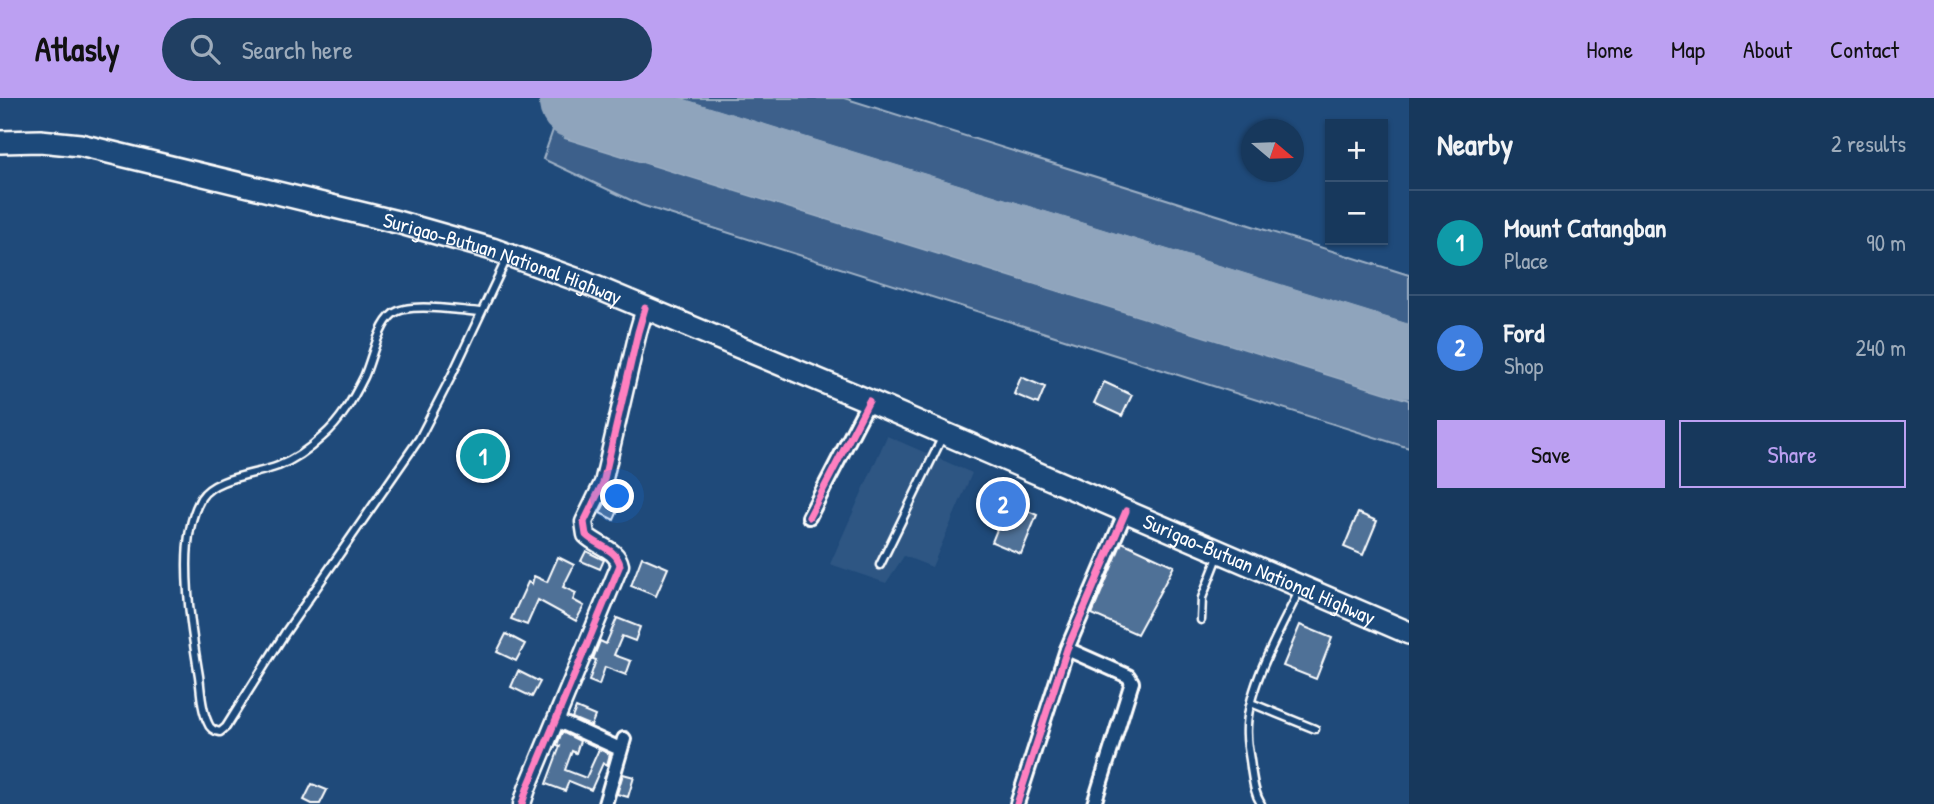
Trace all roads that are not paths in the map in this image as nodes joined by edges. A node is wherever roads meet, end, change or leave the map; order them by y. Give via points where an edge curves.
1 (0, 142) edge
2 (508, 255) junction
3 (645, 308) junction
4 (481, 312) junction
5 (869, 401) junction
6 (944, 433) junction
7 (1126, 511) junction
8 (809, 517) dead end
9 (1220, 552) junction
10 (880, 565) dead end
11 (1301, 587) junction
12 (1201, 620) dead end
13 (1409, 632) edge
14 (1066, 649) junction
15 (1251, 704) junction
16 (556, 719) junction
17 (1315, 729) dead end
18 (522, 804) edge
19 (605, 804) edge
20 (1017, 804) edge
21 (1094, 804) edge
22 (1261, 804) edge

1 - 2 highway, Surigao-Butuan National Highway via 80,145 397,222
2 - 3 highway, Surigao-Butuan National Highway
2 - 4 lane
3 - 5 highway, Surigao-Butuan National Highway
3 - 16 street via 603,483 584,522 586,535 615,554 620,565
4 - 4 lane via 419,439 226,727 214,730 204,710 187,567 200,500 216,484 278,466 323,437 345,411 393,314 415,308
5 - 6 highway, Surigao-Butuan National Highway
5 - 8 street
6 - 7 highway, Surigao-Butuan National Highway
6 - 10 lane
7 - 9 highway, Surigao-Butuan National Highway
7 - 14 street
9 - 11 highway, Surigao-Butuan National Highway
9 - 12 lane via 1205,588
11 - 13 highway, Surigao-Butuan National Highway
11 - 15 lane via 1265,661
14 - 20 street
14 - 21 street via 1128,676 1132,682
15 - 17 lane
15 - 22 lane via 1247,734
16 - 18 street
16 - 19 street via 622,744

